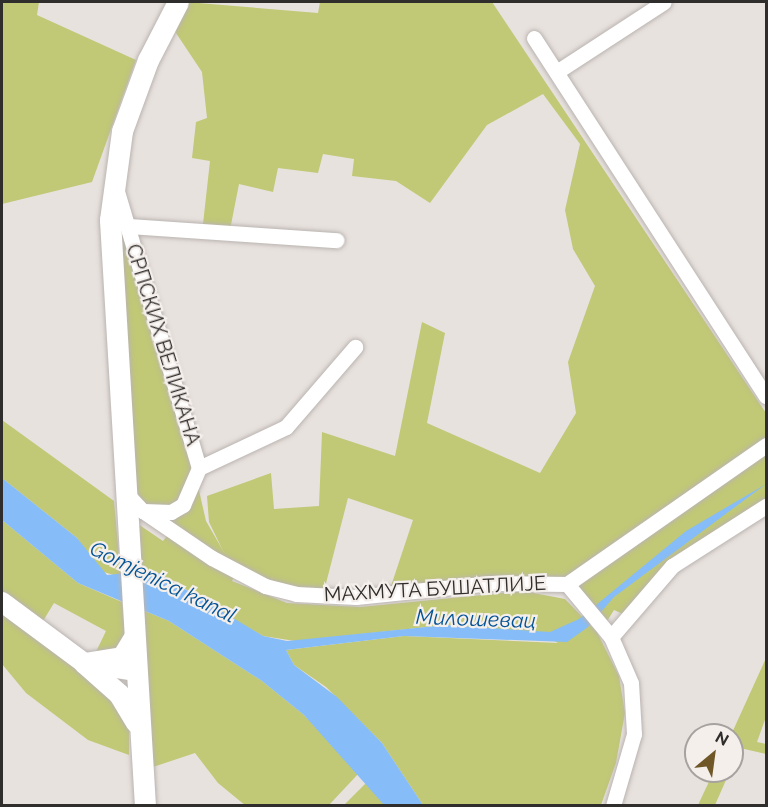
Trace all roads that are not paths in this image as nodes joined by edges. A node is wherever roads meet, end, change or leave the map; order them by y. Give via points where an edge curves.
1 (177, 2) edge
2 (664, 2) edge
3 (534, 38) dead end
4 (558, 71) junction
5 (113, 178) junction
6 (129, 226) junction
7 (338, 240) dead end
8 (355, 347) dead end
9 (766, 397) edge
10 (766, 445) edge
11 (199, 468) junction
12 (766, 506) edge
13 (135, 514) junction
14 (567, 584) junction
15 (2, 602) edge
16 (607, 632) junction
17 (134, 637) junction
18 (84, 663) junction
19 (136, 671) junction
20 (140, 731) junction
21 (145, 806) edge
22 (612, 806) edge

1 - 5 main road, СРПСКИХ ВЕЛИКАНА via 132,99
2 - 4 street
3 - 4 street
4 - 9 street
5 - 6 street, СРПСКИХ ВЕЛИКАНА
5 - 13 main road, СРПСКИХ ВЕЛИКАНА via 110,280 125,492
6 - 7 street
6 - 11 street, СРПСКИХ ВЕЛИКАНА via 143,291 175,374
8 - 11 street via 286,427
10 - 14 street
11 - 13 street, СРПСКИХ ВЕЛИКАНА via 183,505 171,512
12 - 16 street via 672,566
13 - 14 street, МАХМУТА БУШАТЛИЈЕ via 242,575 297,594 356,597 491,583
13 - 17 main road
14 - 16 street, МАХМУТА БУШАТЛИЈЕ
15 - 18 street
16 - 22 street, МАХМУТА БУШАТЛИЈЕ via 631,682 633,734
17 - 18 main road via 122,657
17 - 19 main road
18 - 19 street
18 - 20 main road via 125,701
19 - 20 main road
20 - 21 main road

